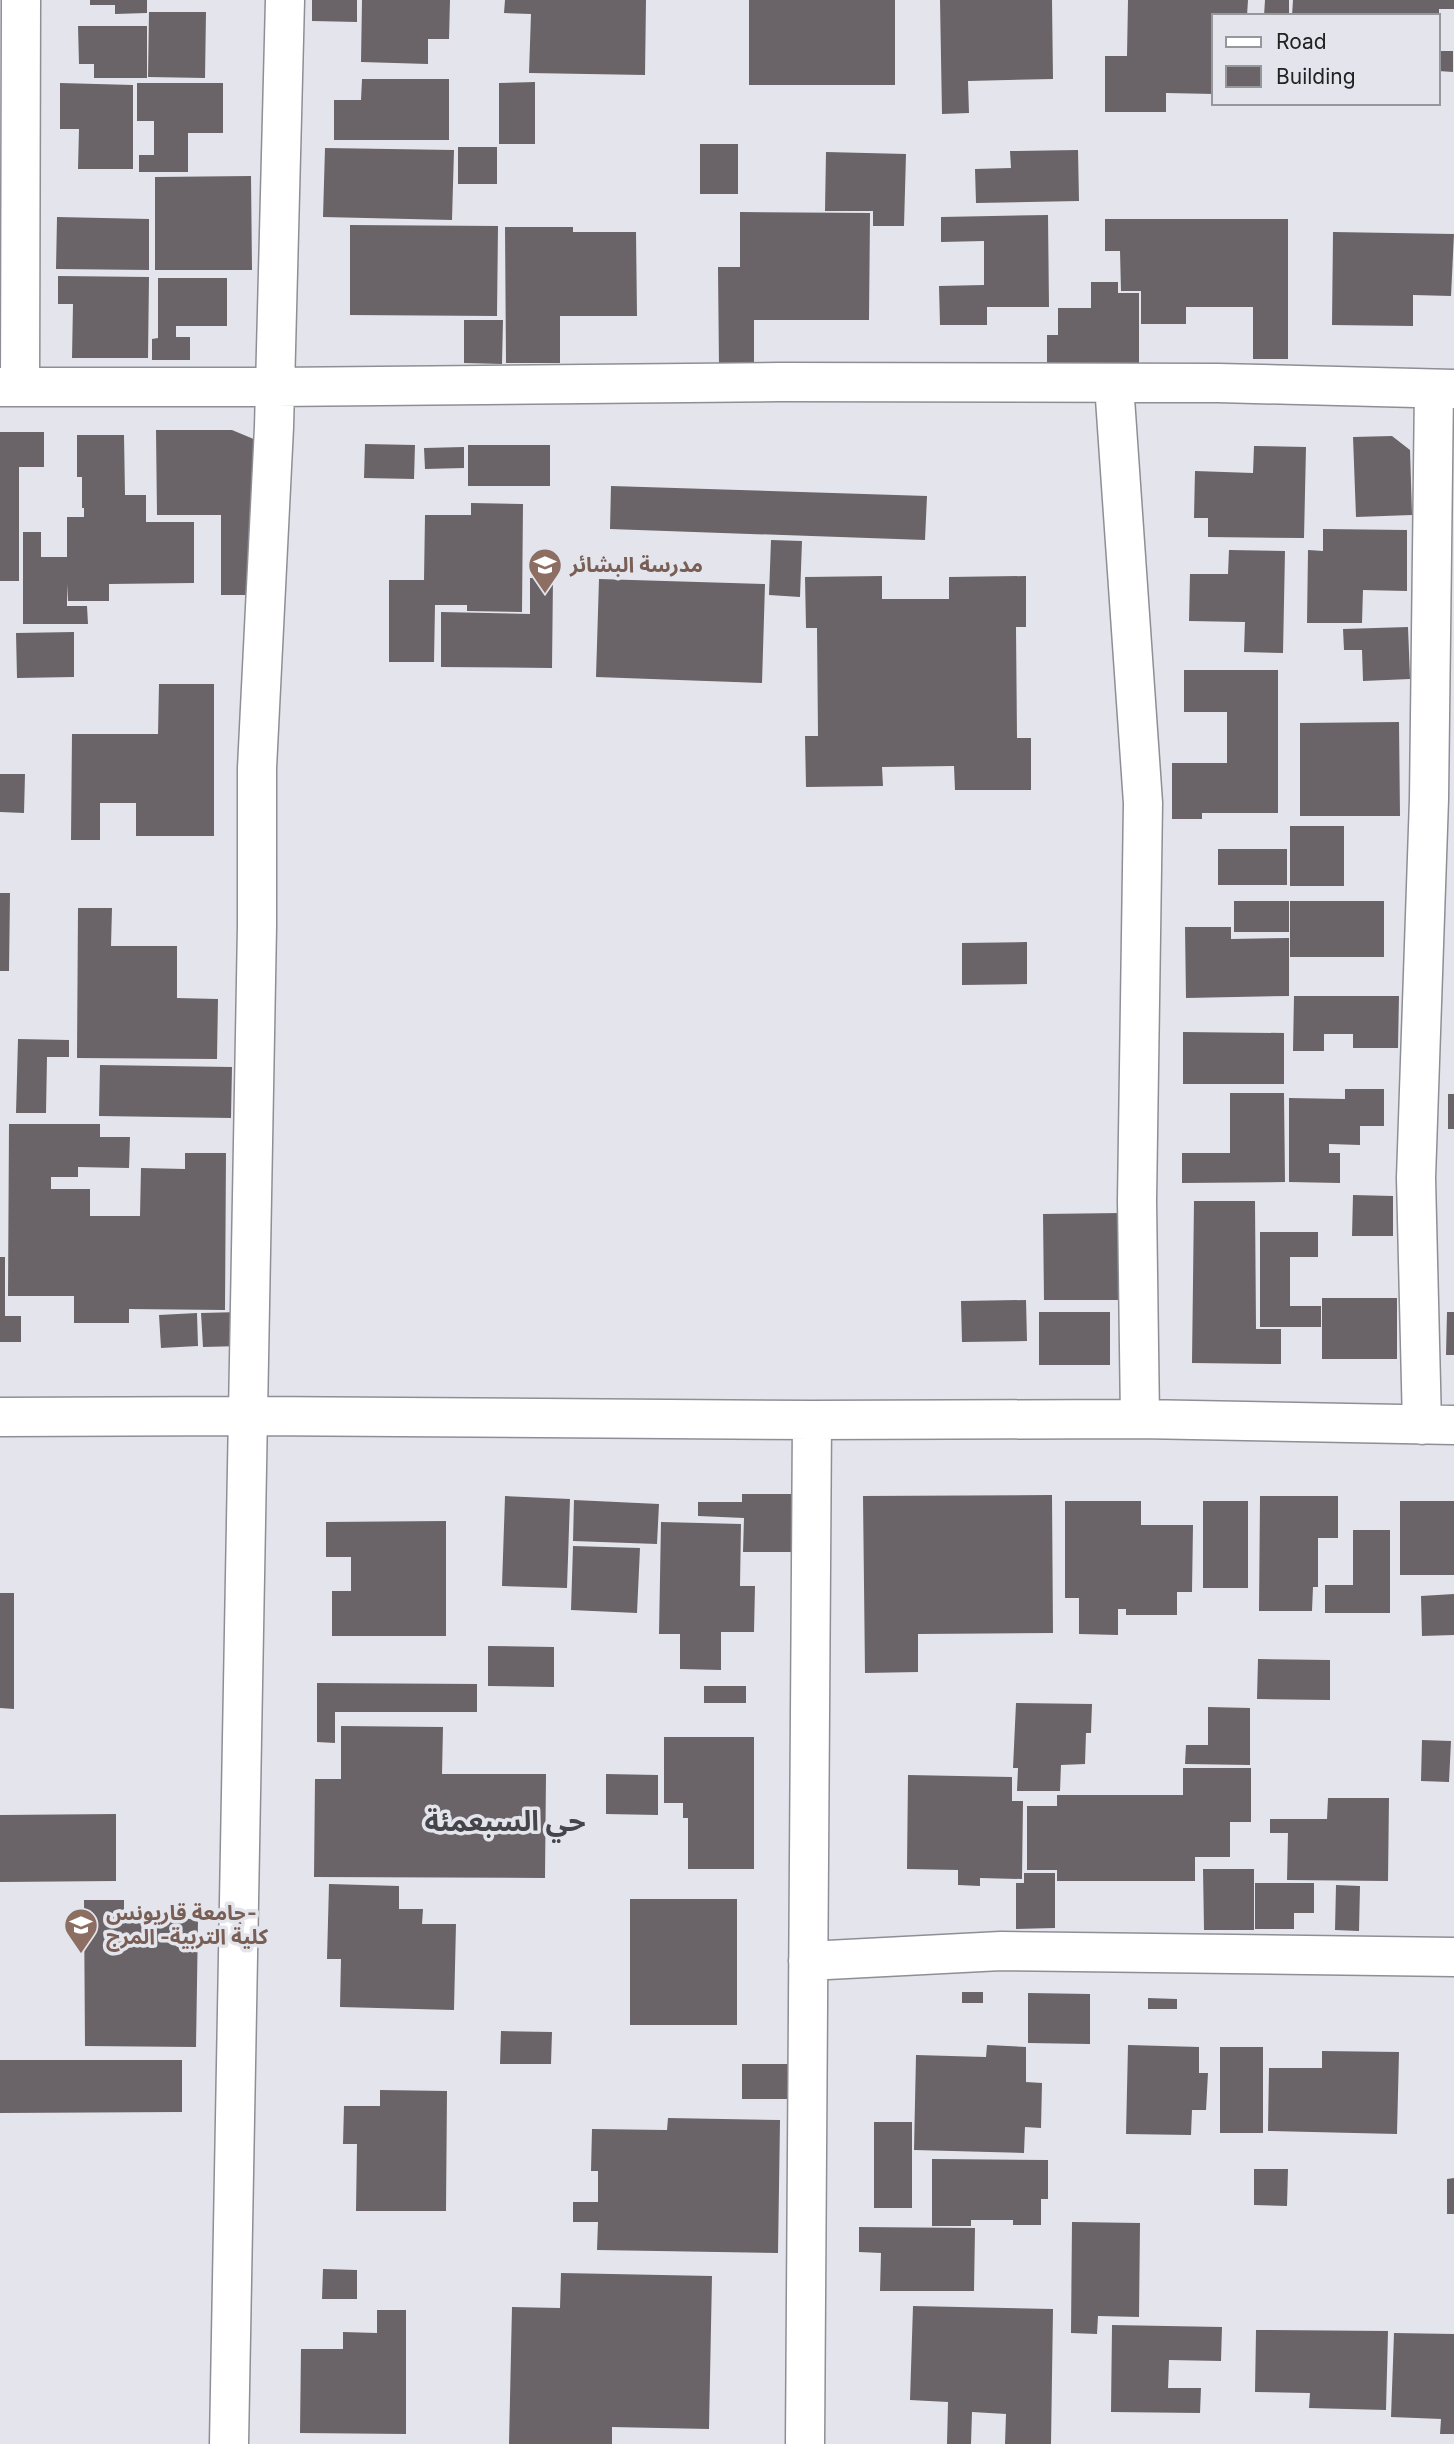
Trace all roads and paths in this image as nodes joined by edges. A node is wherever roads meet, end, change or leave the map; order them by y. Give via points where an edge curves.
1 (21, 0) edge
2 (285, 0) edge
3 (1114, 384) junction
4 (10, 387) edge
5 (275, 387) junction
6 (1444, 389) edge
7 (248, 1416) junction
8 (0, 1418) edge
9 (1140, 1419) junction
10 (812, 1420) junction
11 (1438, 1425) edge
12 (1454, 1957) edge
13 (807, 1961) junction
14 (229, 2444) edge
15 (805, 2444) edge

1 - 4 street
2 - 5 street
3 - 5 street
3 - 6 street
3 - 9 street via 1143,803 1137,1200
4 - 5 street
5 - 7 street via 257,768
6 - 11 street via 1416,1178
7 - 8 street
7 - 10 street
7 - 14 street
9 - 10 street
9 - 11 street
10 - 13 street
12 - 13 street via 1000,1951
13 - 15 street

